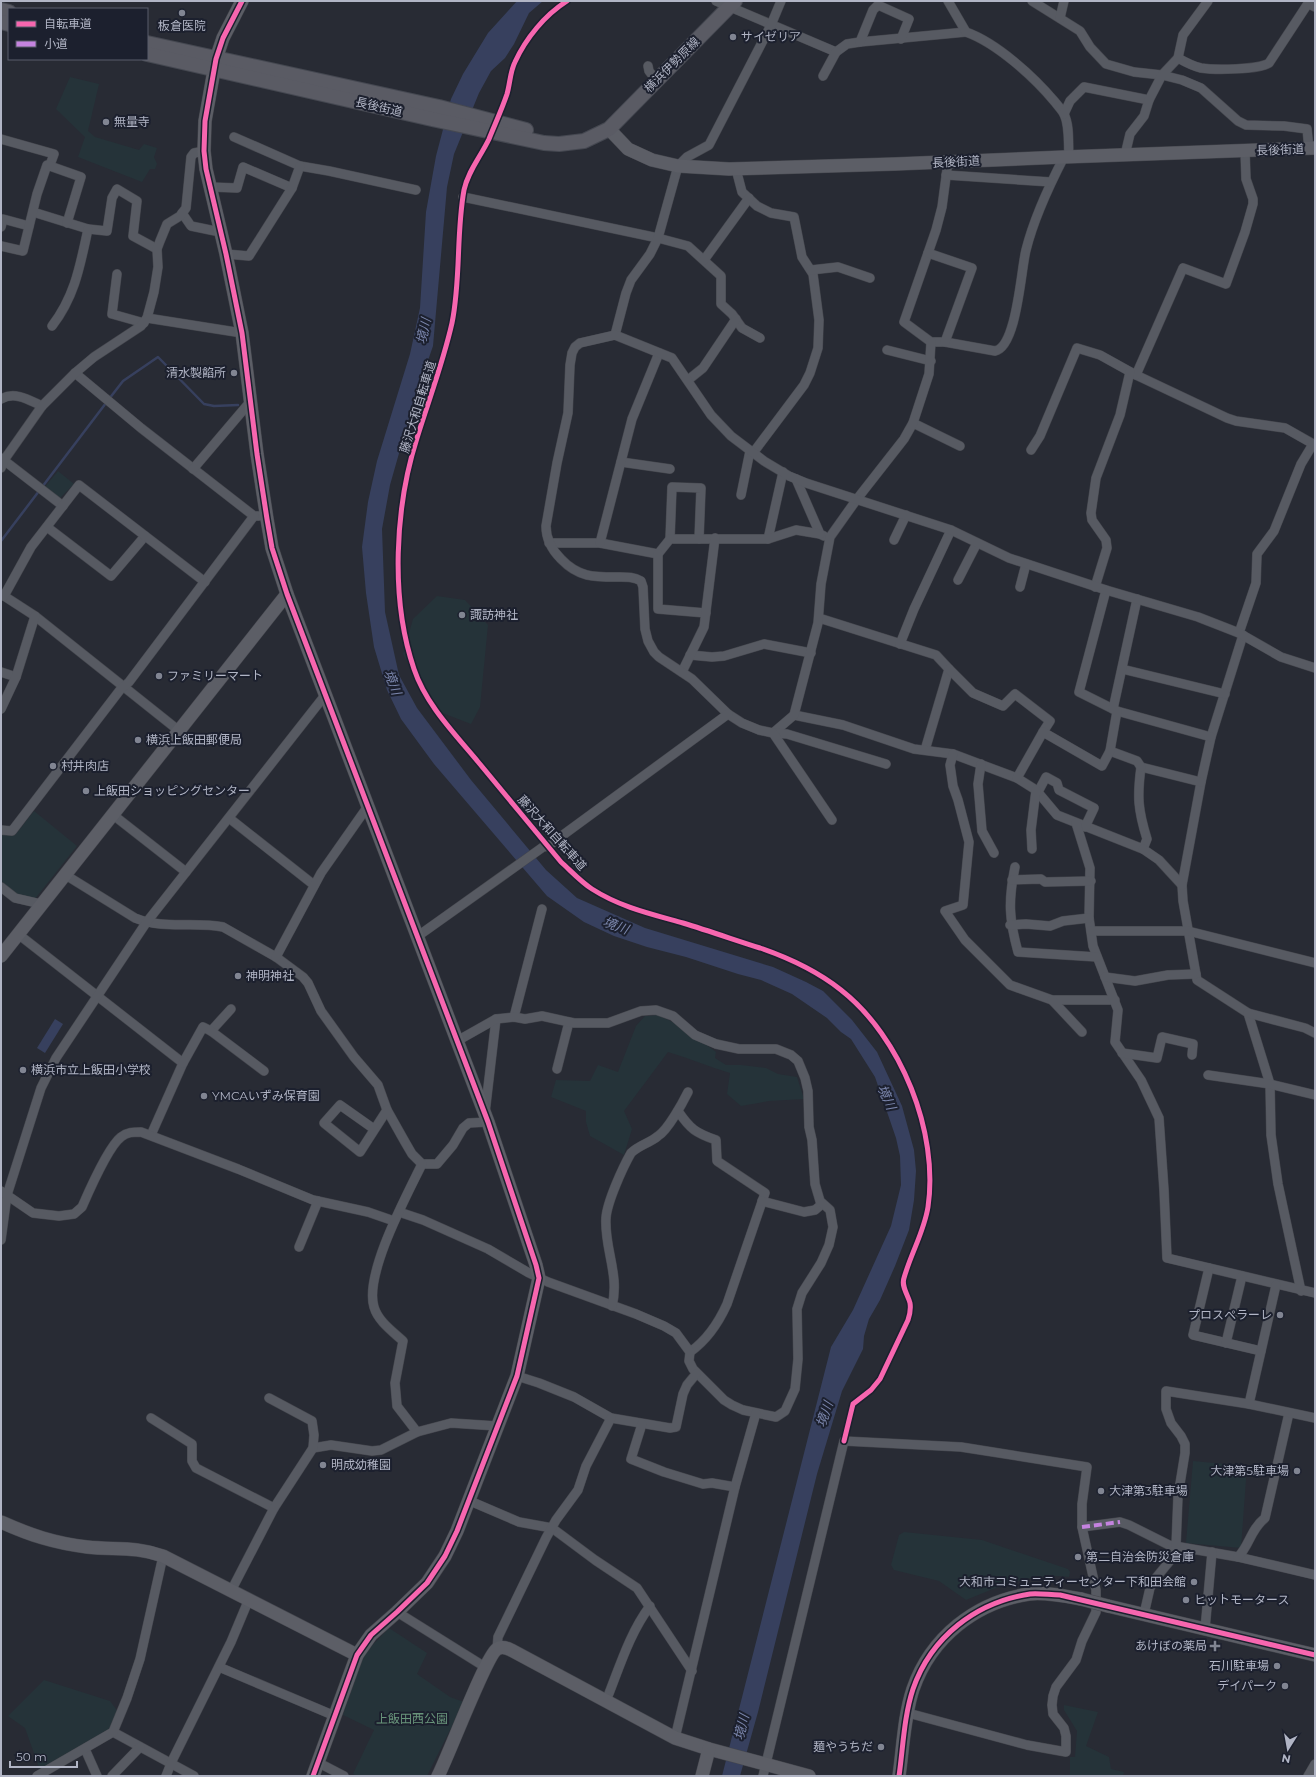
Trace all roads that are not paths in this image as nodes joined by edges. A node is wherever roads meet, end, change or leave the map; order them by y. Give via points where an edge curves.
1 (242, 1) edge
2 (716, 1) edge
3 (781, 1) edge
4 (948, 1) edge
5 (1032, 1) edge
6 (1064, 1) edge
7 (1208, 1) edge
8 (732, 4) edge
9 (1315, 7) edge
10 (1060, 18) junction
11 (771, 25) junction
12 (966, 32) junction
13 (901, 39) junction
14 (860, 42) junction
15 (148, 43) edge
16 (836, 52) junction
17 (148, 54) edge
18 (1178, 58) junction
19 (215, 64) junction
20 (648, 66) dead end
21 (1162, 75) junction
22 (823, 76) dead end
23 (656, 80) junction
24 (1150, 100) junction
25 (1064, 114) junction
26 (609, 129) junction
27 (234, 137) dead end
28 (1, 139) edge
29 (1312, 149) edge
30 (204, 151) junction
31 (1245, 151) junction
32 (1125, 155) junction
33 (1066, 157) junction
34 (50, 165) junction
35 (300, 166) junction
36 (678, 166) junction
37 (736, 169) junction
38 (947, 169) junction
39 (1051, 182) junction
40 (210, 187) junction
41 (292, 188) junction
42 (416, 190) dead end
43 (463, 198) dead end
44 (749, 198) junction
45 (33, 212) junction
46 (182, 213) junction
47 (67, 223) junction
48 (29, 226) junction
49 (1, 227) edge
50 (88, 229) junction
51 (220, 232) junction
52 (658, 238) junction
53 (1, 246) edge
54 (157, 249) junction
55 (928, 253) junction
56 (226, 254) junction
57 (704, 260) junction
58 (811, 270) junction
59 (117, 274) dead end
60 (870, 278) dead end
61 (736, 319) junction
62 (145, 320) junction
63 (52, 326) dead end
64 (242, 333) junction
65 (615, 334) junction
66 (760, 338) dead end
67 (931, 342) junction
68 (945, 342) junction
69 (887, 350) dead end
70 (659, 353) junction
71 (931, 361) junction
72 (75, 373) junction
73 (1133, 373) junction
74 (688, 380) junction
75 (2, 397) edge
76 (250, 402) junction
77 (42, 406) junction
78 (913, 423) junction
79 (1314, 444) edge
80 (960, 446) dead end
81 (1031, 450) dead end
82 (752, 452) junction
83 (2, 462) edge
84 (621, 462) junction
85 (193, 469) junction
86 (670, 469) dead end
87 (782, 472) junction
88 (796, 479) junction
89 (741, 495) dead end
90 (857, 499) junction
91 (62, 506) junction
92 (906, 515) junction
93 (260, 516) junction
94 (47, 527) junction
95 (950, 530) junction
96 (820, 534) junction
97 (145, 536) junction
98 (830, 537) junction
99 (716, 538) junction
100 (670, 539) junction
101 (699, 539) junction
102 (768, 539) junction
103 (894, 540) dead end
104 (549, 543) junction
105 (600, 543) junction
106 (977, 543) junction
107 (658, 554) junction
108 (1026, 564) junction
109 (958, 580) dead end
110 (205, 582) junction
111 (1020, 587) dead end
112 (1096, 587) junction
113 (1106, 590) junction
114 (287, 594) junction
115 (3, 595) edge
116 (1137, 599) junction
117 (706, 613) junction
118 (35, 616) junction
119 (819, 618) junction
120 (1241, 634) junction
121 (900, 644) junction
122 (810, 653) junction
123 (690, 656) junction
124 (1315, 668) edge
125 (1122, 669) junction
126 (949, 670) junction
127 (1, 672) edge
128 (682, 672) junction
129 (16, 677) junction
130 (124, 687) junction
131 (326, 694) junction
132 (1225, 694) junction
133 (1, 709) edge
134 (1115, 710) junction
135 (728, 714) junction
136 (794, 715) junction
137 (178, 730) junction
138 (1043, 732) junction
139 (773, 733) junction
140 (1211, 737) junction
141 (925, 750) junction
142 (1110, 751) junction
143 (953, 754) junction
144 (886, 764) dead end
145 (981, 764) junction
146 (1141, 767) junction
147 (1017, 778) junction
148 (1201, 782) junction
149 (1037, 791) junction
150 (368, 806) junction
151 (112, 814) junction
152 (229, 818) junction
153 (832, 820) dead end
154 (1076, 823) junction
155 (1085, 827) junction
156 (1, 830) edge
157 (1142, 848) junction
158 (1032, 849) dead end
159 (994, 853) dead end
160 (1015, 867) dead end
161 (186, 872) junction
162 (64, 874) junction
163 (1012, 880) junction
164 (1091, 881) junction
165 (314, 884) junction
166 (1182, 885) junction
167 (1, 887) edge
168 (42, 904) junction
169 (542, 909) dead end
170 (1090, 918) junction
171 (146, 923) junction
172 (1010, 925) junction
173 (1091, 931) junction
174 (1188, 931) junction
175 (18, 934) junction
176 (418, 936) junction
177 (1, 956) edge
178 (276, 957) junction
179 (1097, 957) junction
180 (1315, 963) edge
181 (1196, 974) junction
182 (1104, 978) junction
183 (97, 996) junction
184 (1052, 1000) junction
185 (1115, 1000) junction
186 (231, 1009) dead end
187 (1248, 1012) junction
188 (514, 1017) junction
189 (496, 1019) junction
190 (569, 1022) junction
191 (211, 1031) junction
192 (1082, 1032) dead end
193 (1315, 1033) edge
194 (457, 1041) junction
195 (1122, 1053) junction
196 (1192, 1055) dead end
197 (183, 1063) junction
198 (557, 1069) dead end
199 (264, 1071) dead end
200 (1208, 1075) dead end
201 (1270, 1084) junction
202 (688, 1092) dead end
203 (1315, 1095) edge
204 (388, 1110) junction
205 (678, 1112) junction
206 (486, 1118) junction
207 (374, 1129) junction
208 (151, 1135) junction
209 (422, 1164) junction
210 (4, 1193) edge
211 (318, 1201) junction
212 (762, 1201) junction
213 (822, 1204) junction
214 (399, 1212) junction
215 (394, 1221) junction
216 (1, 1240) edge
217 (299, 1247) dead end
218 (1209, 1268) junction
219 (1242, 1276) junction
220 (539, 1278) junction
221 (1276, 1285) junction
222 (1301, 1290) junction
223 (1315, 1293) edge
224 (612, 1306) junction
225 (1226, 1343) junction
226 (690, 1352) junction
227 (1261, 1352) junction
228 (696, 1374) junction
229 (517, 1376) junction
230 (269, 1398) dead end
231 (1249, 1404) junction
232 (756, 1413) junction
233 (1289, 1413) junction
234 (151, 1418) dead end
235 (611, 1418) junction
236 (1315, 1418) edge
237 (642, 1424) junction
238 (497, 1426) junction
239 (417, 1432) junction
240 (314, 1448) junction
241 (736, 1487) junction
242 (470, 1501) junction
243 (274, 1508) junction
244 (1, 1522) edge
245 (1082, 1527) junction
246 (552, 1528) junction
247 (1176, 1546) junction
248 (1212, 1552) junction
249 (163, 1556) junction
250 (1238, 1556) junction
251 (1315, 1576) edge
252 (231, 1591) junction
253 (249, 1599) junction
254 (650, 1606) junction
255 (397, 1612) junction
256 (1144, 1614) junction
257 (1205, 1629) junction
258 (497, 1649) junction
259 (356, 1655) junction
260 (1315, 1655) edge
261 (219, 1667) junction
262 (485, 1667) junction
263 (692, 1671) junction
264 (606, 1701) junction
265 (908, 1713) junction
266 (335, 1716) junction
267 (113, 1732) junction
268 (675, 1738) junction
269 (140, 1747) junction
270 (85, 1749) junction
271 (713, 1750) junction
272 (171, 1764) junction
273 (319, 1764) junction
274 (1315, 1764) edge
275 (762, 1768) edge
276 (37, 1776) edge
277 (97, 1776) edge
278 (112, 1776) edge
279 (166, 1776) edge
280 (194, 1776) edge
281 (313, 1776) edge
282 (344, 1776) edge
283 (438, 1776) edge
284 (702, 1776) edge
285 (809, 1776) edge
286 (899, 1776) edge
287 (1308, 1776) edge

1 - 19 street via 223,38
2 - 8 street
3 - 11 street
4 - 12 street
5 - 10 street
6 - 10 street
7 - 18 street via 1183,35
8 - 11 street
8 - 23 main road, 横浜伊勢原線
9 - 18 street via 1307,5 1266,65 1215,69 1193,66
10 - 21 street via 1080,31 1090,47 1106,64 1134,72
11 - 16 street
11 - 36 street via 709,145 687,157
12 - 13 street
12 - 25 street via 978,36 1024,69
13 - 14 street
13 - 14 street via 909,19 878,5 873,10
14 - 16 street via 847,44
15 - 19 main road, 長後街道
16 - 22 street
17 - 19 main road, 長後街道
18 - 21 street
19 - 26 main road, 長後街道 via 482,124 554,136 582,135
19 - 30 street via 205,121
20 - 23 street
21 - 24 street
21 - 29 street via 1200,88 1246,125 1307,129
23 - 26 main road, 横浜伊勢原線
24 - 25 street via 1084,87 1070,101
24 - 32 street via 1144,116 1130,134
25 - 33 street via 1067,124
26 - 36 street, 長後街道 via 628,149 639,155
27 - 35 street
28 - 34 street via 54,154
29 - 31 street, 長後街道
30 - 40 street
30 - 46 street via 194,153 191,157 186,208
31 - 32 street, 長後街道
31 - 73 street via 1246,179 1253,204 1226,284 1183,268
32 - 33 street, 長後街道
33 - 38 street, 長後街道
33 - 39 street
34 - 45 street via 37,194
34 - 47 street via 81,177
35 - 41 street
35 - 42 street
36 - 37 street, 長後街道
36 - 52 street
37 - 38 street, 長後街道
37 - 44 street via 742,192
38 - 39 street
38 - 55 street via 942,207
39 - 68 street via 1026,251 1020,299 1002,348 995,351
40 - 41 street via 237,188 243,167
40 - 51 street
41 - 56 street via 249,256
43 - 52 street
44 - 57 street
44 - 58 street via 757,206 771,213 794,217 802,257
45 - 47 street
45 - 48 street
46 - 51 street via 191,226
46 - 54 street via 167,224
47 - 50 street
48 - 49 street via 3,219
48 - 53 street via 23,251
50 - 54 street via 107,231 112,198 117,189 137,201 133,236
50 - 63 street via 77,279 66,306
51 - 56 street
52 - 57 street via 688,246
52 - 65 street via 631,280
54 - 62 street via 158,267 154,292
55 - 67 street via 904,322
55 - 68 street via 972,268
56 - 64 street
57 - 61 street via 721,276 721,304
58 - 60 street via 838,267
58 - 82 street via 819,320 818,348 810,373 804,385
59 - 62 street via 112,314
61 - 66 street via 742,328
61 - 74 street via 703,368
62 - 64 street
62 - 72 street via 141,326 94,357
64 - 76 street
65 - 70 street
65 - 104 street via 580,342 572,353 568,413 546,526
67 - 68 street
67 - 71 street
69 - 71 street
70 - 74 street via 672,358
70 - 84 street via 632,419
71 - 78 street via 927,385
72 - 77 street
72 - 85 street
73 - 79 street via 1227,418 1285,428
73 - 81 street via 1100,355 1077,348 1040,436
73 - 112 street via 1096,478 1092,520 1106,540 1107,548
74 - 82 street via 711,415 731,436
75 - 77 street via 19,396
76 - 85 street
76 - 93 street
77 - 83 street
78 - 80 street
78 - 90 street via 904,440
79 - 120 street via 1302,464 1274,531 1257,554 1256,583
82 - 87 street
82 - 89 street
83 - 91 street
84 - 86 street
84 - 105 street
85 - 93 street
87 - 88 street
87 - 102 street
88 - 90 street
88 - 96 street
90 - 92 street
90 - 98 street
91 - 94 street
91 - 97 street via 78,485
92 - 95 street
92 - 103 street
93 - 110 street
93 - 114 street
94 - 97 street via 111,576
94 - 115 street via 31,547
95 - 106 street
95 - 121 street
96 - 98 street
96 - 102 street via 796,530
97 - 110 street
98 - 119 street via 821,584
99 - 101 street
99 - 102 street
99 - 117 street
100 - 101 street
100 - 101 street via 672,487 701,488
100 - 107 street
104 - 105 street
104 - 128 street via 558,556 576,572 602,577 630,577 641,581 648,641 660,657
105 - 107 street
106 - 108 street
106 - 109 street
107 - 117 street via 658,610
108 - 111 street
108 - 112 street
110 - 130 street
112 - 113 street
113 - 116 street
113 - 134 street via 1079,692
114 - 131 street
114 - 137 street
115 - 118 street
116 - 120 street via 1198,617
116 - 125 street
117 - 123 street via 704,627
118 - 129 street
118 - 130 street
119 - 121 street
119 - 122 street
120 - 124 street via 1281,657
120 - 132 street
121 - 126 street via 936,655
122 - 123 street via 764,644 724,656
122 - 136 street
123 - 128 street
125 - 132 street
125 - 134 street
126 - 138 street via 973,693 1003,706 1015,694 1050,721
126 - 141 street
127 - 129 street
128 - 135 street via 706,691
129 - 133 street
130 - 137 street
130 - 156 street via 12,831
131 - 150 street
131 - 152 street
132 - 140 street
134 - 140 street
134 - 142 street
135 - 139 street via 742,723
135 - 176 street via 548,846 543,847
136 - 139 street
136 - 141 street via 843,725 914,749
137 - 151 street
138 - 142 street via 1102,766
138 - 147 street
139 - 144 street via 787,734
139 - 153 street
140 - 148 street
141 - 143 street
142 - 146 street via 1137,761
143 - 145 street
143 - 184 street via 950,765 953,786 969,842 963,905 946,911 965,940 1010,985
145 - 147 street
145 - 159 street via 978,784 982,831
146 - 148 street
146 - 157 street via 1137,794 1147,839
147 - 149 street
148 - 166 street
149 - 154 street via 1057,815
149 - 155 street via 1046,777 1056,783 1059,790 1094,808
149 - 158 street via 1031,830
150 - 165 street
150 - 176 street
151 - 161 street
151 - 162 street
152 - 161 street
152 - 165 street
154 - 155 street
154 - 164 street via 1090,868
155 - 157 street
157 - 166 street via 1159,860
160 - 163 street
161 - 171 street
162 - 168 street
162 - 171 street
163 - 164 street
163 - 172 street
164 - 170 street
165 - 178 street
166 - 174 street
167 - 168 street via 15,898
168 - 175 street
169 - 188 street
170 - 172 street via 1063,921 1050,926
170 - 173 street
171 - 178 street via 223,927
171 - 183 street
172 - 179 street via 1018,952
173 - 174 street
173 - 179 street
174 - 180 street
174 - 181 street
175 - 177 street
175 - 183 street
176 - 194 street
178 - 204 street via 308,983 325,1017 354,1058 378,1085
179 - 182 street
181 - 182 street via 1168,975 1136,981
181 - 187 street via 1197,980
182 - 185 street
183 - 197 street
183 - 210 street via 56,1058 41,1088
184 - 185 street
184 - 192 street
185 - 195 street via 1118,1010 1115,1042
186 - 191 street
187 - 193 street
187 - 201 street
188 - 189 street
188 - 190 street via 525,1019 542,1016
189 - 194 street
189 - 206 street
190 - 198 street
190 - 213 street via 608,1023 640,1011 656,1010 673,1016 695,1035 716,1044 739,1049 776,1049 791,1055 798,1061 808,1091 815,1184
191 - 197 street via 203,1027
191 - 199 street
194 - 206 street
195 - 196 street via 1157,1058 1162,1037 1193,1044
195 - 218 street via 1141,1080 1159,1118 1167,1258
197 - 208 street
200 - 201 street
201 - 203 street
201 - 222 street via 1271,1135 1278,1184
202 - 205 street
204 - 207 street
204 - 209 street via 412,1154
205 - 212 street via 694,1131 716,1140 717,1161 764,1193
205 - 224 street via 659,1136 631,1153 610,1202 606,1218 615,1279
206 - 209 street via 469,1123 463,1128 454,1145 438,1164
206 - 220 street
207 - 207 street via 360,1152 324,1123 340,1105
208 - 210 street via 130,1132 121,1137 112,1147 82,1207 74,1214 59,1216 33,1213
208 - 211 street
209 - 214 street
210 - 216 street
211 - 215 street via 368,1212
211 - 217 street
212 - 213 street via 804,1212 815,1210
212 - 226 street via 724,1310 706,1339
213 - 232 street via 830,1210 833,1227 821,1263 799,1302 797,1370 793,1396 781,1415 769,1417
214 - 215 street
214 - 220 street via 488,1249
215 - 239 street via 373,1284 372,1298 380,1320 402,1341 395,1383 396,1406
218 - 219 street
218 - 225 street via 1193,1336
219 - 221 street
219 - 225 street
220 - 224 street
220 - 229 street
221 - 222 street
221 - 227 street
222 - 223 street
224 - 226 street via 676,1333
225 - 227 street
226 - 228 street via 689,1361
227 - 231 street
228 - 232 street via 732,1406
228 - 237 street via 683,1394 676,1427
229 - 235 street via 574,1397
229 - 238 street
230 - 240 street via 312,1421
231 - 233 street
231 - 247 street via 1166,1391 1166,1409 1171,1423 1181,1436 1185,1453 1178,1496
232 - 241 street
233 - 236 street
233 - 250 street via 1265,1518 1256,1526
234 - 243 street via 192,1444 192,1461 196,1468
235 - 237 street
235 - 246 street via 586,1466 578,1490
237 - 241 street via 631,1459 703,1484
238 - 239 street via 451,1423
238 - 242 street
239 - 240 street via 380,1450 331,1445
240 - 243 street
241 - 263 street
242 - 246 street via 519,1522
242 - 255 street via 433,1574 419,1592
243 - 252 street
244 - 249 street via 52,1542 88,1547 137,1549
245 - 247 street via 1120,1522 1156,1540
245 - 265 street via 1096,1590 1096,1612 1076,1660 1056,1687 1053,1696 1053,1714 1064,1728 1066,1752 1026,1745
245 - 275 street via 1087,1467 961,1447 844,1441
246 - 254 street via 637,1588
246 - 258 street via 498,1637
247 - 248 street
247 - 256 street via 1173,1557 1150,1588
248 - 250 street
248 - 257 street
249 - 252 street
249 - 267 street via 140,1659
250 - 251 street
252 - 253 street
253 - 259 street
253 - 261 street
254 - 263 street
254 - 264 street via 629,1643
255 - 259 street via 371,1635
255 - 262 street
256 - 257 street
256 - 265 street, bridge via 1060,1595 1031,1594 990,1604 951,1630 933,1650 913,1689
257 - 260 street
258 - 262 street
258 - 264 street via 507,1648
259 - 266 street
261 - 266 street
261 - 272 street
262 - 283 street
263 - 268 street
264 - 268 street
265 - 286 street
266 - 273 street
267 - 269 street
267 - 270 street
268 - 271 street
269 - 272 street
269 - 278 street
270 - 276 street
270 - 277 street
271 - 275 street
271 - 284 street
272 - 279 street
272 - 280 street
273 - 281 street
273 - 282 street
274 - 287 street
275 - 285 street

